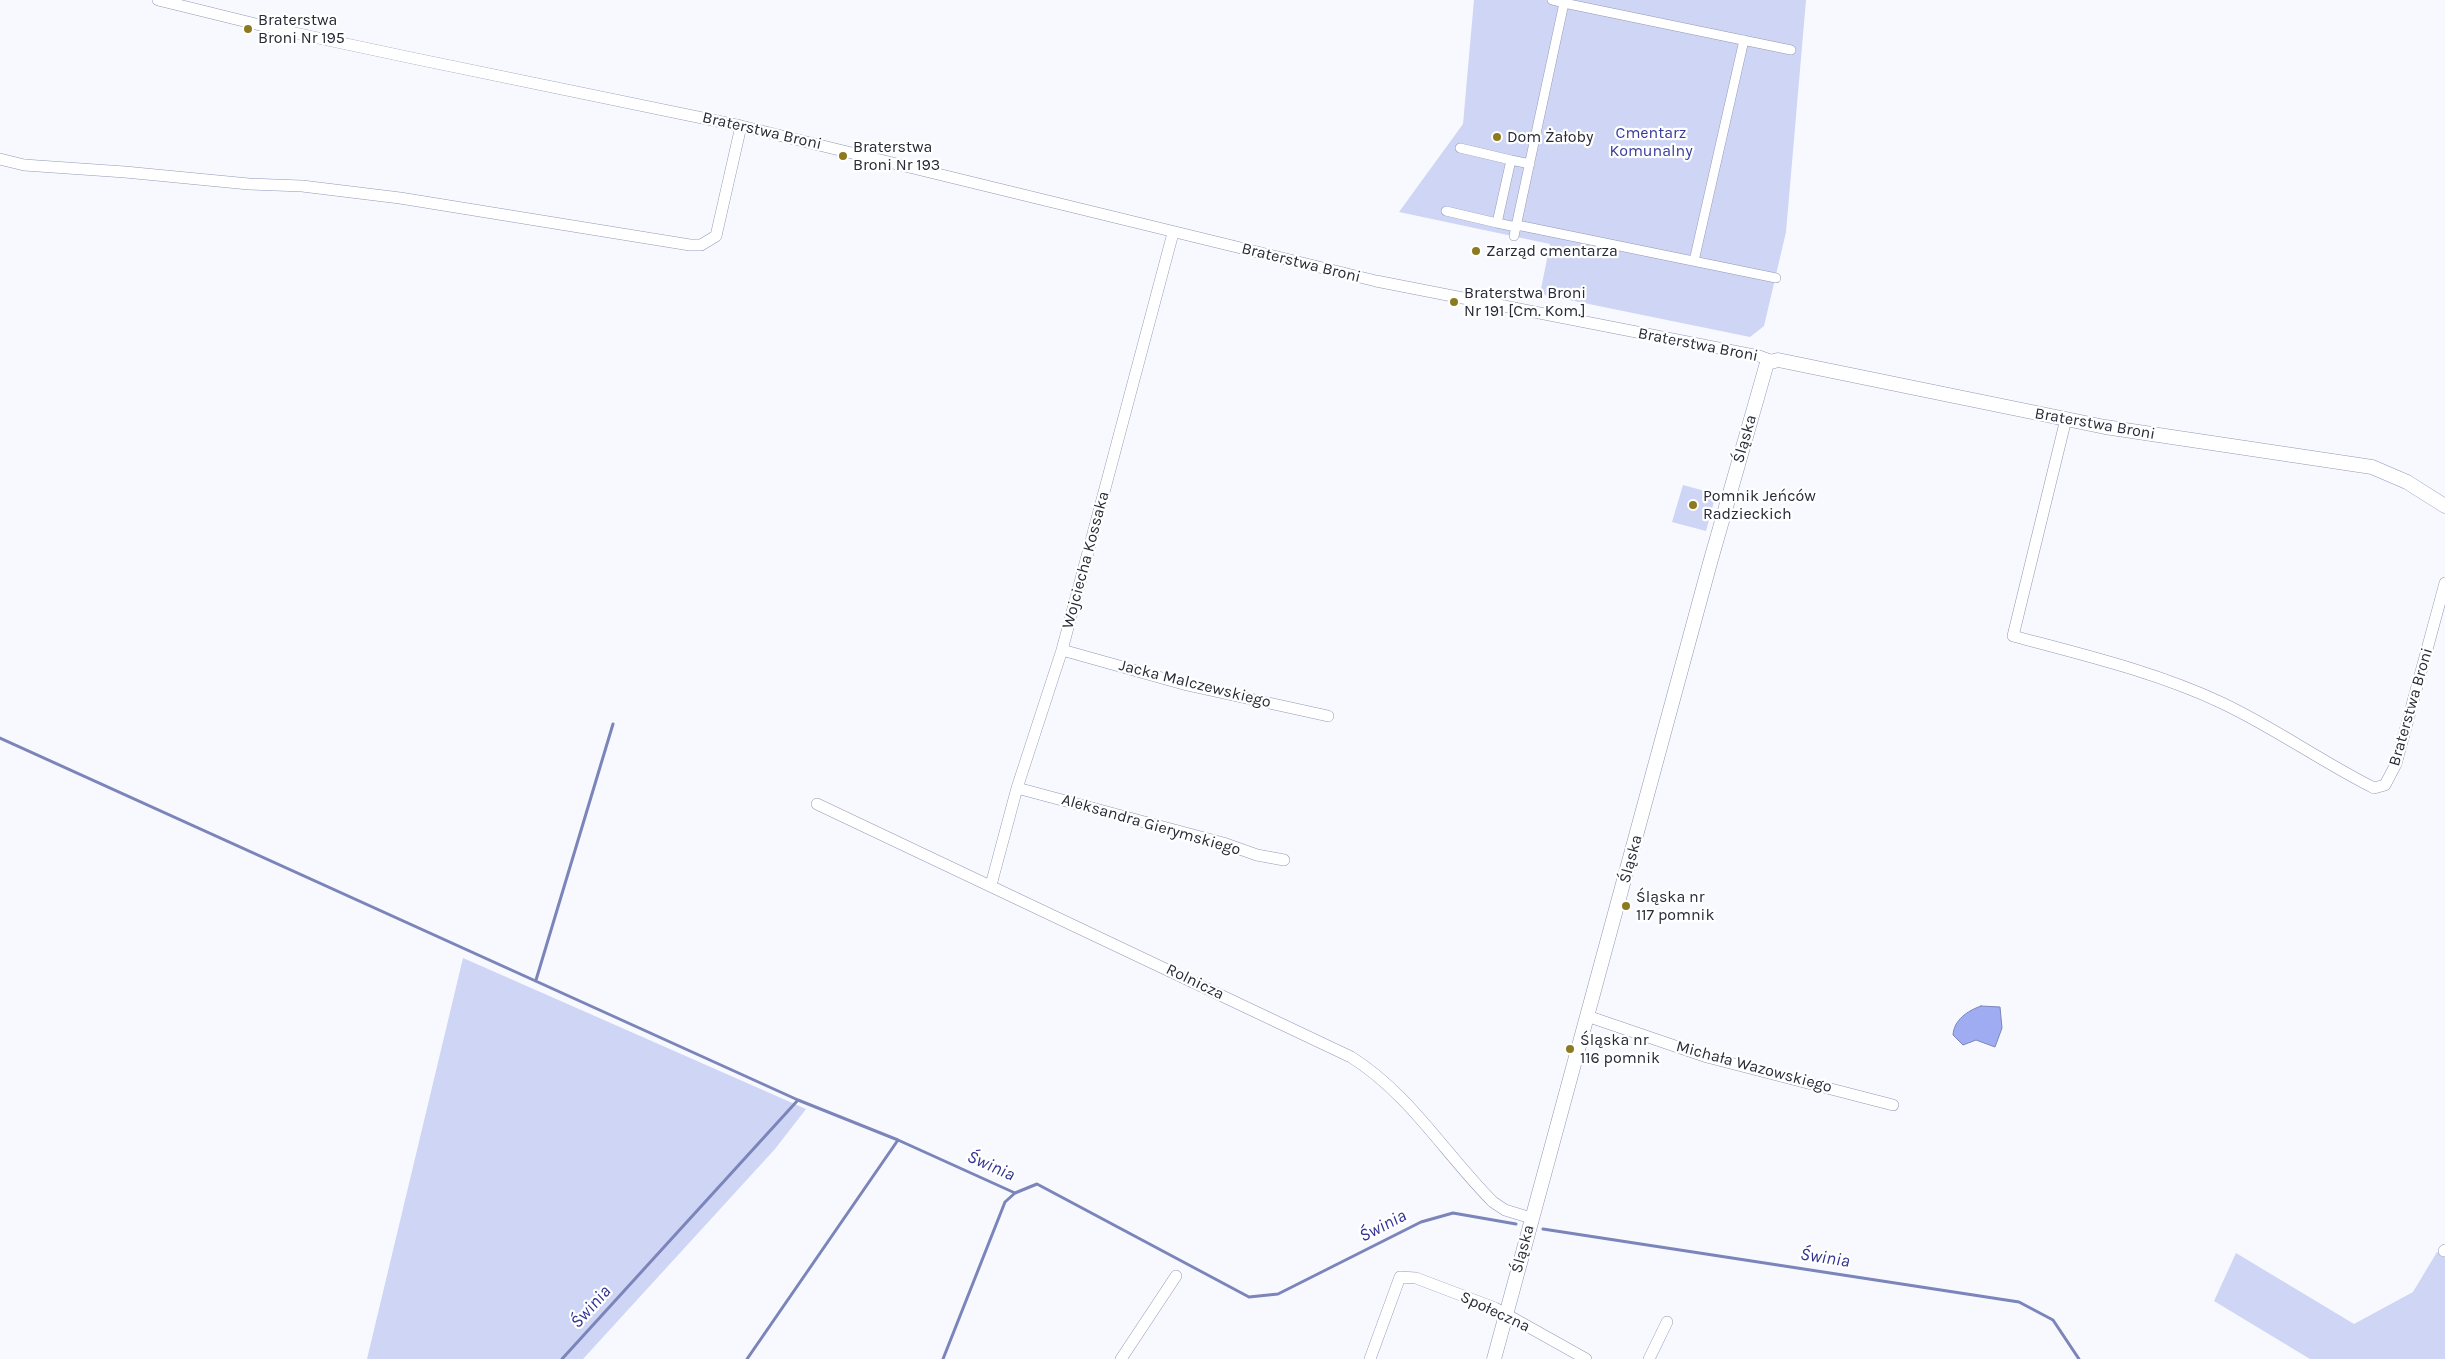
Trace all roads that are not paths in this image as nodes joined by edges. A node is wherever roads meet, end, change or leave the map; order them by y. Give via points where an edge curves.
1 (158, 0) edge
2 (1552, 0) edge
3 (1564, 3) junction
4 (1744, 40) junction
5 (1791, 50) dead end
6 (741, 126) junction
7 (1460, 148) dead end
8 (0, 159) edge
9 (1511, 160) junction
10 (1530, 164) junction
11 (1446, 212) dead end
12 (1497, 223) junction
13 (1517, 226) junction
14 (1173, 233) junction
15 (1514, 236) dead end
16 (1694, 261) junction
17 (1776, 278) dead end
18 (1770, 360) junction
19 (2066, 419) junction
20 (2445, 506) edge
21 (2445, 583) edge
22 (1062, 650) junction
23 (1328, 716) dead end
24 (1017, 788) junction
25 (817, 804) dead end
26 (1284, 860) dead end
27 (991, 886) junction
28 (1587, 1016) junction
29 (1893, 1105) dead end
30 (1531, 1218) junction
31 (1176, 1276) dead end
32 (1506, 1313) junction
33 (1667, 1322) dead end
34 (1121, 1359) edge
35 (1370, 1359) edge
36 (1494, 1359) edge
37 (1586, 1359) edge
38 (1649, 1359) edge

1 - 6 street, Braterstwa Broni via 382,52
2 - 3 street
3 - 4 street
3 - 10 street
4 - 5 street
4 - 16 street
6 - 8 street via 716,236 701,245 690,246 400,198 302,186 24,165
6 - 14 street, Braterstwa Broni
7 - 9 street
9 - 10 street
9 - 12 street
10 - 13 street
11 - 12 street
12 - 13 street
13 - 15 street
13 - 16 street
14 - 18 street, Braterstwa Broni via 1376,282
14 - 22 street, Wojciecha Kossaka
16 - 17 street
18 - 19 street, Braterstwa Broni
18 - 28 street, Śląska via 1710,563
19 - 20 street, Braterstwa Broni via 2194,442 2372,467 2407,482
19 - 21 street, Braterstwa Broni via 2013,636 2119,664 2215,700 2374,788 2385,785 2396,764
22 - 23 street, Jacka Malczewskiego via 1187,685
22 - 24 street, Wojciecha Kossaka
24 - 26 street, Aleksandra Gierymskiego
24 - 27 street, Wojciecha Kossaka
25 - 27 street, Rolnicza
27 - 30 street, Rolnicza via 1352,1057 1394,1090 1493,1202 1505,1210
28 - 29 street, Michała Wazowskiego via 1707,1056
28 - 30 street, Śląska
30 - 32 street, Śląska
31 - 34 street
32 - 35 street, Społeczna via 1416,1278 1400,1277
32 - 36 street, Śląska
32 - 37 street, Społeczna
33 - 38 street

